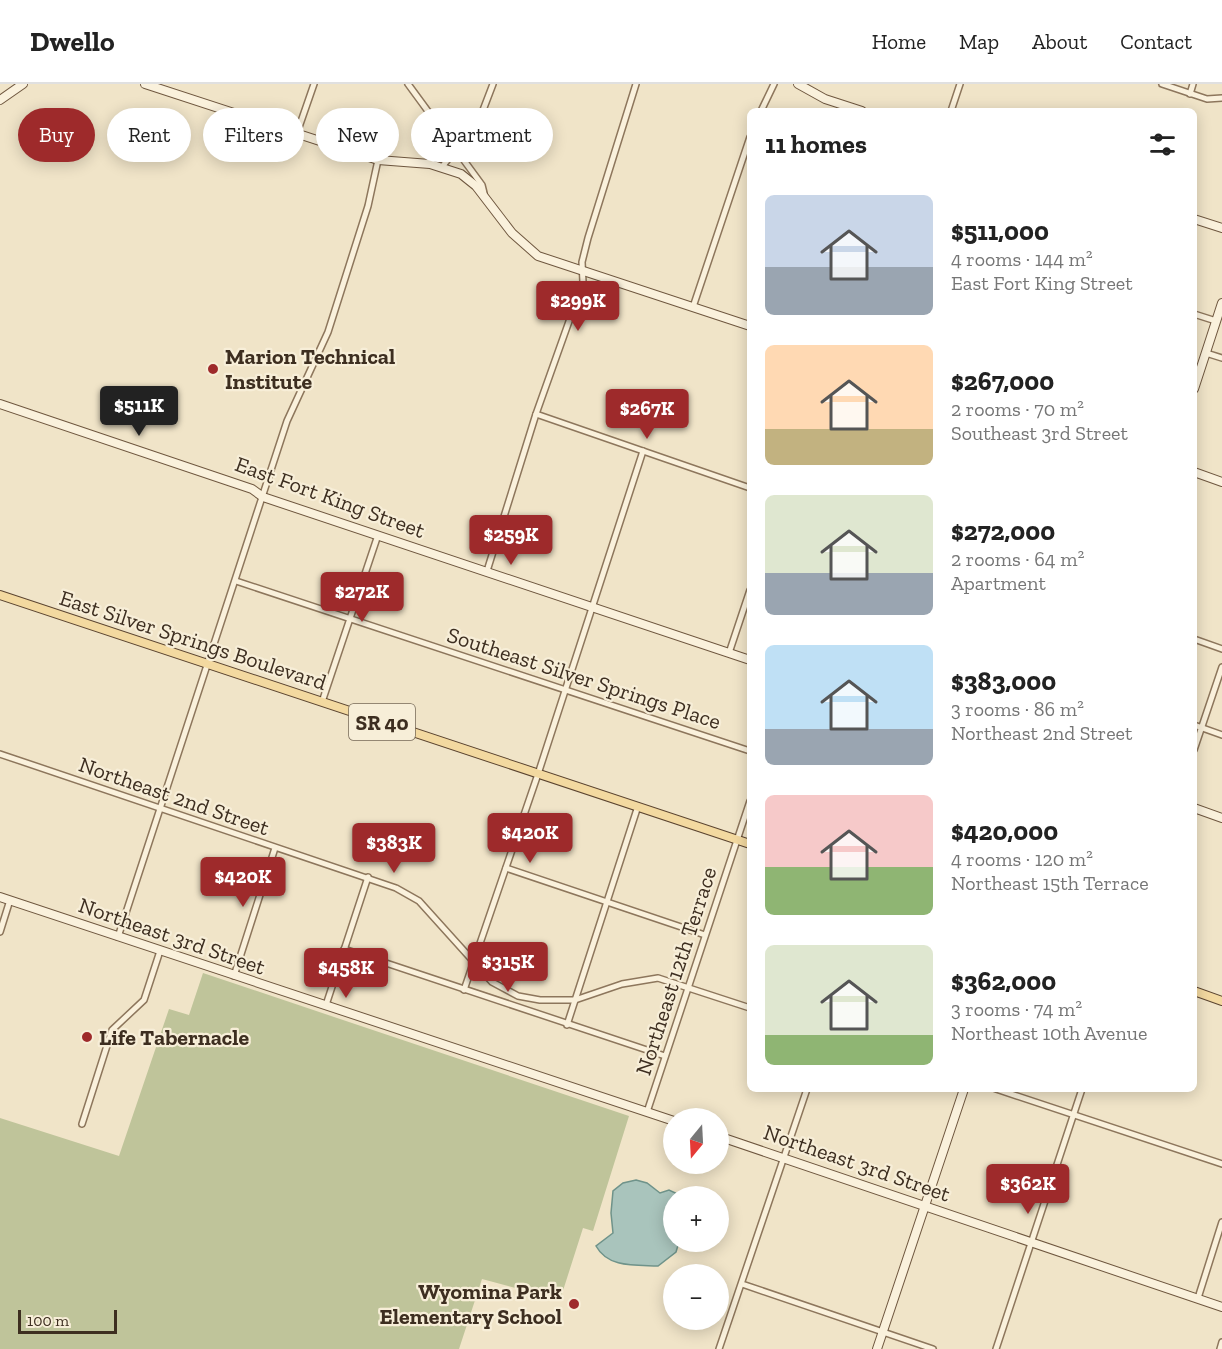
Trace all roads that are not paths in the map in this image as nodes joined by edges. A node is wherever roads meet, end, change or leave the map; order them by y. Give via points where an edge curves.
1 (23, 84) edge
2 (145, 84) edge
3 (314, 84) edge
4 (408, 84) edge
5 (493, 84) edge
6 (636, 84) edge
7 (774, 84) edge
8 (798, 84) edge
9 (960, 84) edge
10 (1161, 84) edge
11 (1193, 84) edge
12 (1190, 94) junction
13 (1222, 98) edge
14 (0, 100) edge
15 (219, 108) edge
16 (425, 108) edge
17 (484, 108) edge
18 (762, 108) edge
19 (853, 108) edge
20 (952, 108) edge
21 (304, 113) edge
22 (747, 146) edge
23 (378, 162) edge
24 (396, 162) edge
25 (445, 162) edge
26 (464, 162) edge
27 (442, 167) junction
28 (485, 198) junction
29 (1197, 220) edge
30 (1222, 228) edge
31 (581, 269) junction
32 (1222, 303) edge
33 (693, 307) junction
34 (1197, 315) edge
35 (1216, 321) junction
36 (747, 325) edge
37 (1206, 353) junction
38 (1222, 358) edge
39 (1197, 380) edge
40 (0, 404) edge
41 (536, 414) junction
42 (643, 451) junction
43 (1197, 473) edge
44 (1222, 482) edge
45 (747, 487) edge
46 (263, 497) junction
47 (378, 535) junction
48 (487, 571) junction
49 (236, 581) junction
50 (0, 594) edge
51 (747, 599) edge
52 (591, 608) junction
53 (351, 619) junction
54 (1197, 640) edge
55 (1222, 649) edge
56 (729, 653) junction
57 (747, 659) edge
58 (209, 665) junction
59 (1222, 667) edge
60 (566, 689) junction
61 (322, 702) junction
62 (1197, 726) edge
63 (1201, 728) junction
64 (1222, 735) edge
65 (1197, 741) edge
66 (747, 751) edge
67 (0, 754) edge
68 (538, 774) junction
69 (638, 806) junction
70 (160, 809) junction
71 (1197, 809) edge
72 (747, 811) edge
73 (1222, 818) edge
74 (738, 840) junction
75 (747, 843) edge
76 (275, 848) junction
77 (506, 868) junction
78 (368, 877) junction
79 (0, 897) edge
80 (10, 900) junction
81 (606, 903) junction
82 (0, 932) edge
83 (705, 935) junction
84 (118, 937) junction
85 (344, 949) junction
86 (160, 951) junction
87 (472, 963) junction
88 (234, 976) junction
89 (688, 987) junction
90 (464, 990) junction
91 (1197, 993) edge
92 (521, 997) junction
93 (575, 1000) junction
94 (1222, 1001) edge
95 (326, 1005) junction
96 (747, 1007) edge
97 (517, 1008) junction
98 (567, 1025) junction
99 (665, 1056) junction
100 (806, 1092) edge
101 (963, 1092) edge
102 (1005, 1092) edge
103 (1081, 1092) edge
104 (647, 1112) junction
105 (1073, 1115) junction
106 (663, 1117) edge
107 (82, 1124) dead end
108 (729, 1140) edge
109 (784, 1157) junction
110 (1222, 1164) edge
111 (927, 1207) junction
112 (1222, 1222) edge
113 (1032, 1242) junction
114 (742, 1284) junction
115 (1198, 1298) junction
116 (1222, 1307) edge
117 (883, 1332) junction
118 (1222, 1342) edge
119 (720, 1349) edge
120 (877, 1349) edge
121 (933, 1349) edge
122 (996, 1349) edge
123 (1220, 1349) edge

1 - 14 street
2 - 15 street
3 - 21 street
4 - 16 street
5 - 17 street
6 - 31 street
7 - 18 street
8 - 19 street
9 - 20 street
10 - 12 street
11 - 12 street
12 - 13 street
22 - 33 street
23 - 46 street via 368,206 328,332 287,421
24 - 27 street
25 - 27 street
26 - 28 street via 482,185
27 - 28 street via 461,174
28 - 31 street via 512,233 538,256
29 - 30 street
31 - 33 street
31 - 41 street via 583,282
32 - 35 street
33 - 36 street
34 - 35 street
35 - 37 street
37 - 38 street
37 - 39 street
40 - 46 street, East Fort King Street via 252,489
41 - 42 street
41 - 48 street
42 - 45 street
42 - 52 street
43 - 44 street
46 - 47 street, East Fort King Street
46 - 49 street
47 - 48 street, East Fort King Street
47 - 53 street
48 - 52 street, East Fort King Street
49 - 53 street, Southeast Silver Springs Place
49 - 58 street
50 - 58 main road, East Silver Springs Boulevard / SR 40
51 - 56 street
52 - 56 street, East Fort King Street
52 - 60 street
53 - 60 street, Southeast Silver Springs Place
53 - 61 street
54 - 55 street
56 - 57 street, East Fort King Street
58 - 61 main road, East Silver Springs Boulevard / SR 40
58 - 70 street
59 - 63 street
60 - 66 street, Southeast Silver Springs Place
60 - 68 street
61 - 68 main road, East Silver Springs Boulevard / SR 40
62 - 63 street
63 - 64 street
63 - 65 street
67 - 70 street, Northeast 2nd Street
68 - 69 main road, East Silver Springs Boulevard / SR 40
68 - 77 street
69 - 74 main road, East Silver Springs Boulevard / SR 40
69 - 81 street
70 - 76 street, Northeast 2nd Street
70 - 84 street
71 - 73 street
72 - 74 street, Northeast 12th Terrace
74 - 75 main road, East Silver Springs Boulevard / SR 40
74 - 83 street, Northeast 12th Terrace
76 - 78 street, Northeast 2nd Street
76 - 88 street
77 - 81 street
77 - 87 street
78 - 85 street
78 - 87 street, Northeast 2nd Street via 418,901
79 - 80 street, Northeast 3rd Street
80 - 82 street
80 - 84 street, Northeast 3rd Street
81 - 83 street
81 - 93 street
83 - 89 street, Northeast 12th Terrace
84 - 86 street, Northeast 3rd Street
85 - 90 street
85 - 95 street
86 - 88 street, Northeast 3rd Street
86 - 107 street via 144,1000 112,1030
87 - 90 street
87 - 92 street, Northeast 2nd Street via 492,982
88 - 95 street, Northeast 3rd Street
89 - 93 street, Northeast 2nd Street via 658,978 622,984
89 - 96 street, Northeast 2nd Street
89 - 99 street, Northeast 12th Terrace
90 - 97 street
91 - 94 main road
92 - 93 street, Northeast 2nd Street
92 - 97 street
93 - 98 street
95 - 104 street, Northeast 3rd Street
97 - 98 street
98 - 99 street
99 - 104 street, Northeast 12th Terrace
100 - 109 street
101 - 111 street
102 - 105 street
103 - 105 street
104 - 106 street, Northeast 3rd Street
105 - 110 street
105 - 113 street
108 - 109 street, Northeast 3rd Street
109 - 111 street, Northeast 3rd Street
109 - 114 street
111 - 113 street, Northeast 3rd Street
111 - 117 street
112 - 115 street
113 - 115 street, Northeast 3rd Street
113 - 122 street
114 - 117 street
114 - 119 street
115 - 116 street, Northeast 3rd Street
117 - 120 street
117 - 121 street
118 - 123 street

